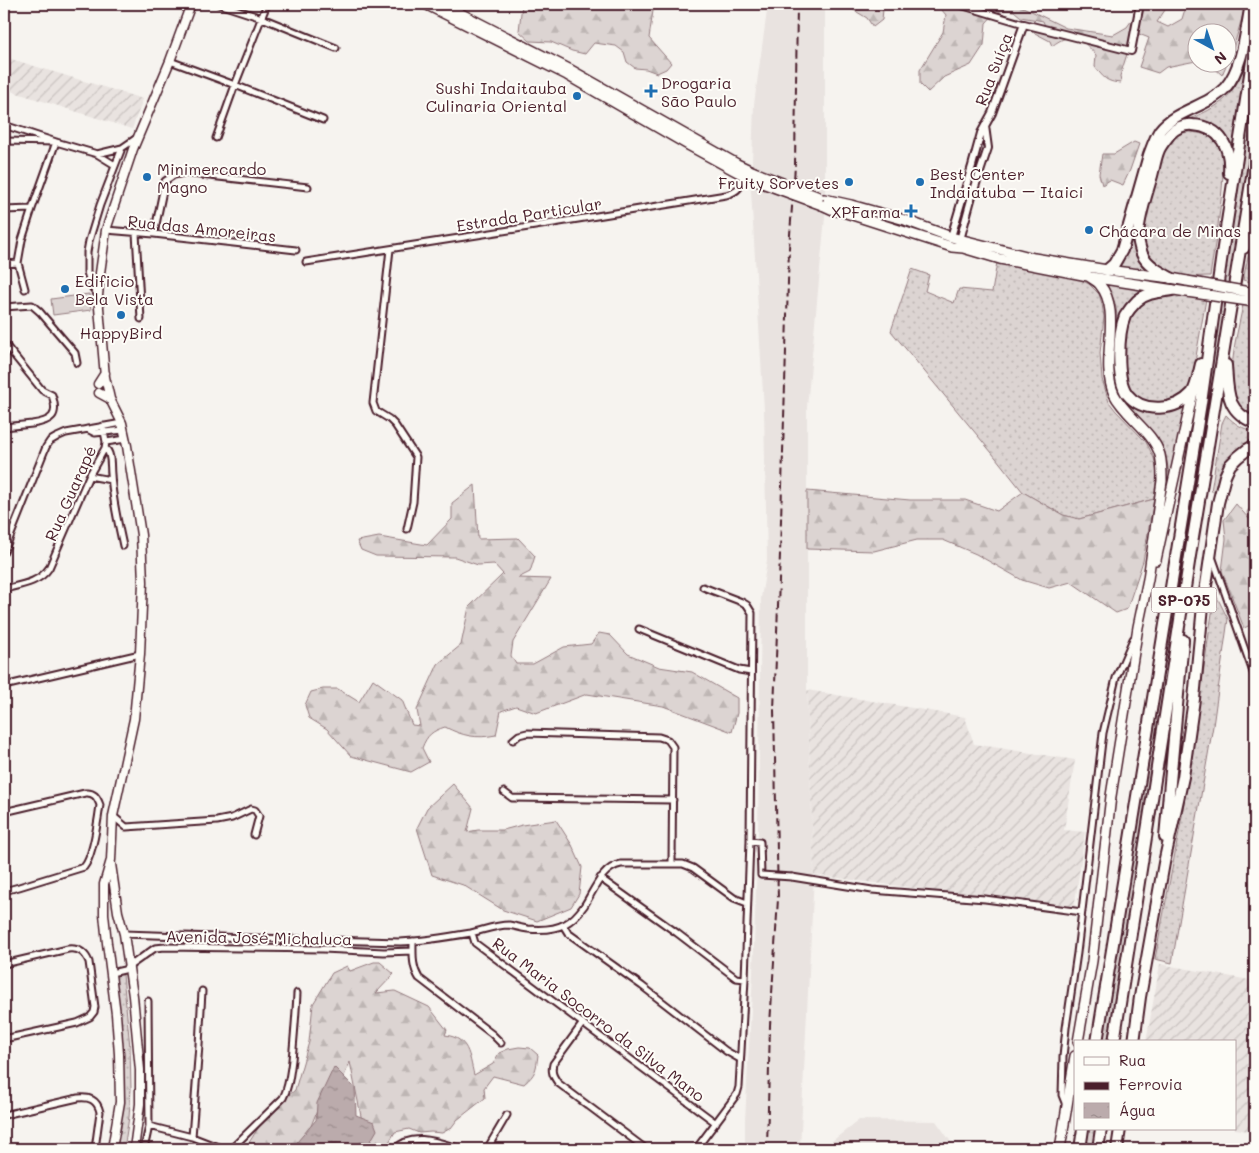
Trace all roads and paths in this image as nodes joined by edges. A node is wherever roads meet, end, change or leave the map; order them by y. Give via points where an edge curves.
1 (220, 4) edge
2 (267, 4) edge
3 (425, 4) edge
4 (442, 4) edge
5 (957, 4) edge
6 (1140, 4) edge
7 (1251, 4) edge
8 (190, 6) edge
9 (262, 18) junction
10 (1024, 24) junction
11 (1255, 42) edge
12 (336, 48) dead end
13 (170, 61) junction
14 (235, 85) junction
15 (323, 120) dead end
16 (985, 124) junction
17 (4, 125) edge
18 (138, 137) junction
19 (216, 138) dead end
20 (4, 141) edge
21 (56, 142) junction
22 (122, 148) junction
23 (97, 154) junction
24 (975, 154) junction
25 (984, 157) junction
26 (1255, 158) edge
27 (115, 165) junction
28 (749, 174) junction
29 (308, 187) dead end
30 (823, 202) junction
31 (32, 208) junction
32 (4, 210) edge
33 (958, 210) junction
34 (967, 212) junction
35 (1255, 213) edge
36 (106, 230) junction
37 (136, 233) junction
38 (154, 234) junction
39 (931, 241) junction
40 (958, 242) junction
41 (390, 248) junction
42 (296, 250) dead end
43 (1222, 254) junction
44 (306, 262) dead end
45 (18, 263) junction
46 (1238, 263) junction
47 (4, 264) edge
48 (1107, 270) junction
49 (87, 272) junction
50 (100, 273) junction
51 (1088, 276) junction
52 (1170, 278) junction
53 (25, 289) dead end
54 (1172, 290) junction
55 (1255, 293) edge
56 (98, 296) junction
57 (1255, 302) edge
58 (4, 307) edge
59 (141, 319) dead end
60 (1210, 335) junction
61 (4, 343) edge
62 (1224, 346) junction
63 (77, 363) dead end
64 (105, 373) junction
65 (98, 384) dead end
66 (1193, 392) junction
67 (99, 393) dead end
68 (110, 398) junction
69 (1255, 424) edge
70 (5, 426) edge
71 (103, 426) junction
72 (123, 426) junction
73 (86, 429) junction
74 (104, 433) junction
75 (126, 439) junction
76 (105, 445) junction
77 (1255, 445) edge
78 (89, 476) junction
79 (111, 480) junction
80 (407, 529) dead end
81 (123, 546) dead end
82 (4, 552) edge
83 (1211, 554) junction
84 (1190, 556) junction
85 (1148, 579) junction
86 (704, 587) dead end
87 (4, 589) edge
88 (1138, 627) junction
89 (640, 629) dead end
90 (140, 654) junction
91 (751, 672) junction
92 (1255, 678) edge
93 (4, 686) edge
94 (512, 740) dead end
95 (504, 792) dead end
96 (673, 800) junction
97 (4, 812) edge
98 (114, 816) junction
99 (254, 835) dead end
100 (750, 841) junction
101 (110, 860) junction
102 (672, 863) junction
103 (1164, 863) junction
104 (600, 878) junction
105 (4, 891) edge
106 (747, 903) junction
107 (118, 912) junction
108 (1082, 912) junction
109 (104, 914) junction
110 (562, 925) junction
111 (472, 932) junction
112 (124, 934) junction
113 (413, 942) junction
114 (413, 951) junction
115 (4, 964) edge
116 (129, 967) junction
117 (111, 973) junction
118 (745, 979) junction
119 (202, 991) dead end
120 (297, 993) dead end
121 (148, 1001) dead end
122 (583, 1023) junction
123 (4, 1039) edge
124 (1078, 1040) edge
125 (1097, 1040) edge
126 (1114, 1040) edge
127 (1134, 1040) edge
128 (501, 1043) dead end
129 (740, 1059) junction
130 (1074, 1062) edge
131 (1066, 1106) junction
132 (507, 1115) dead end
133 (4, 1116) edge
134 (716, 1123) junction
135 (149, 1126) junction
136 (1083, 1130) edge
137 (1101, 1130) edge
138 (1121, 1130) edge
139 (192, 1137) junction
140 (95, 1149) edge
141 (112, 1149) edge
142 (134, 1149) edge
143 (144, 1149) edge
144 (223, 1149) edge
145 (231, 1149) edge
146 (395, 1149) edge
147 (461, 1149) edge
148 (487, 1149) edge
149 (646, 1149) edge
150 (696, 1149) edge
151 (1060, 1149) edge
152 (1080, 1149) edge
153 (1098, 1149) edge
154 (1118, 1149) edge

1 - 9 street
2 - 9 street
3 - 28 main road via 567,76 690,146
4 - 28 main road via 590,80
5 - 10 street
6 - 10 street via 1131,51
7 - 48 highway via 1236,69 1225,88 1172,120 1155,140 1122,250
8 - 13 main road
9 - 12 street
9 - 14 street
10 - 16 street, Rua Suíça via 992,113
11 - 43 highway, SP-075
13 - 14 street
13 - 18 main road
14 - 15 street
14 - 19 street
16 - 24 street, Rua Suíça
16 - 25 street, Rua Suíça via 988,148
17 - 21 street
18 - 22 street
18 - 36 main road
20 - 21 street
21 - 23 street
21 - 31 street
22 - 23 street
22 - 27 street
23 - 27 street
24 - 25 street via 982,150
24 - 33 street, Rua Suíça
25 - 34 street, Rua Suíça
26 - 46 highway, SP-075
27 - 49 street via 89,241
28 - 30 main road, bridge
28 - 41 street, Estrada Particular via 738,190 726,195
29 - 38 street via 182,173 174,175 165,181
30 - 39 main road via 833,210
30 - 40 main road via 851,205 905,220
31 - 32 street
31 - 45 street
33 - 34 street
33 - 40 street, Rua Suíça
34 - 40 street, Rua Suíça
35 - 46 highway via 1251,233
36 - 37 street, Rua das Amoreiras
36 - 50 main road
37 - 38 street, Rua das Amoreiras
37 - 59 street
38 - 42 street, Rua das Amoreiras
39 - 40 main road
39 - 40 main road via 952,247
40 - 48 main road
40 - 51 main road via 1000,258
41 - 44 street, Estrada Particular
41 - 80 street via 373,403 376,412 395,425 416,457 413,502
43 - 52 highway via 1229,162 1227,150 1218,134 1211,129 1189,124 1178,127 1159,149 1138,236 1142,255 1148,263
43 - 60 highway, SP-075
45 - 47 street
45 - 53 street
46 - 62 highway, SP-075
48 - 52 main road
49 - 50 street
49 - 56 street
50 - 56 main road
51 - 54 main road
51 - 85 main road via 1100,285 1109,303 1108,359 1113,392 1160,454 1162,481
52 - 55 main road, bridge
54 - 57 main road, bridge
54 - 66 highway via 1144,296 1130,308 1120,336 1120,376 1127,394 1147,407 1168,408
56 - 64 main road
58 - 63 street via 32,305 74,353
60 - 66 highway
60 - 125 highway, SP-075
61 - 70 street via 42,390 52,395 55,403 54,414 46,422
62 - 69 highway via 1231,403 1243,418
62 - 84 highway, SP-075
64 - 65 main road
64 - 68 main road
66 - 85 main road via 1155,563
67 - 68 main road
68 - 72 main road
71 - 72 street
71 - 73 street
71 - 74 street, Rua Guarapé
72 - 74 street
72 - 75 main road
73 - 74 street
73 - 82 street via 66,433 50,441
74 - 76 street, Rua Guarapé
75 - 76 street
75 - 90 main road via 141,535
76 - 78 street, Rua Guarapé
76 - 79 street
77 - 83 highway via 1230,465 1225,476
78 - 79 street
78 - 87 street, Rua Guarapé via 49,568 32,582
79 - 81 street
83 - 92 street
83 - 103 highway via 1183,777
84 - 103 highway
84 - 126 highway, SP-075
85 - 88 main road
86 - 91 street via 742,602 752,613
88 - 108 street via 1116,678 1103,733
88 - 124 main road via 1111,796 1092,961
89 - 91 street
90 - 93 street
90 - 98 main road via 134,719
91 - 100 street
94 - 96 street via 527,734 659,737 668,740 673,747
95 - 96 street via 512,798
96 - 102 street
97 - 105 street via 90,792 100,805 91,852 84,867
98 - 99 street via 126,827 217,821 251,809 259,816
98 - 101 main road
100 - 106 street
100 - 108 street, bridge via 760,842 761,875
101 - 107 main road
101 - 109 main road via 104,884
102 - 104 street via 617,865
102 - 106 street via 689,866 734,898
103 - 127 highway
104 - 110 street via 585,905
104 - 118 street via 736,978
106 - 118 street
107 - 109 main road
107 - 112 main road
108 - 131 street via 1063,1057 1062,1095
109 - 117 main road
110 - 111 street, Avenida José Michaluca via 544,929 509,925
110 - 129 street via 568,933 726,1052
111 - 113 street, Avenida José Michaluca
111 - 122 street, Rua Maria Socorro da Silva Mano via 475,943
112 - 113 street, Avenida José Michaluca
112 - 116 main road
113 - 114 street
114 - 116 street, Avenida José Michaluca via 165,947 155,948
114 - 128 street via 414,971 419,978
115 - 123 street via 76,948 89,962 95,1007 90,1017 77,1023
116 - 117 street, Avenida José Michaluca
116 - 142 main road via 140,1070 140,1104
117 - 141 main road via 120,1102
118 - 129 street
119 - 139 street
120 - 145 street via 286,1093
121 - 135 street
122 - 134 street, Rua Maria Socorro da Silva Mano
122 - 149 street via 553,1064 552,1074 558,1083
129 - 134 street via 737,1094
130 - 131 main road
131 - 151 main road
132 - 148 street
133 - 140 street via 87,1098 96,1103 100,1112
134 - 150 street
135 - 139 street
135 - 143 street
136 - 152 highway
137 - 153 highway
138 - 154 highway
139 - 144 street
146 - 147 street via 413,1140

